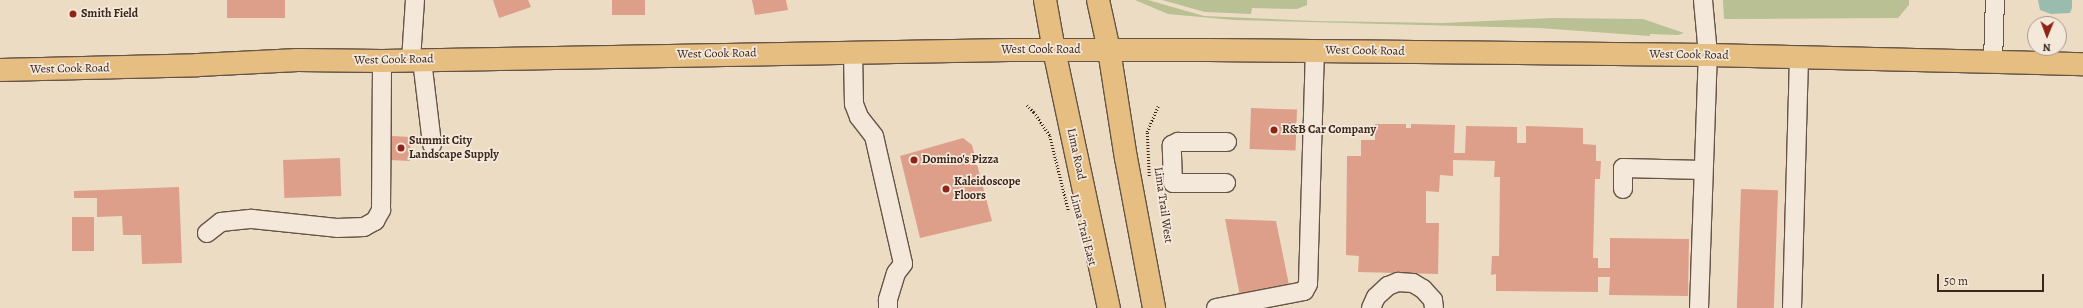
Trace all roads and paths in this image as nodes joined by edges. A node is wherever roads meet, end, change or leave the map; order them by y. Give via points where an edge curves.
1 (414, 0) edge
2 (1045, 0) edge
3 (1098, 0) edge
4 (1703, 0) edge
5 (1995, 0) edge
6 (1054, 50) junction
7 (1109, 50) junction
8 (1314, 51) junction
9 (853, 52) junction
10 (1708, 55) junction
11 (1799, 57) junction
12 (417, 60) junction
13 (382, 61) junction
14 (1993, 62) junction
15 (2083, 64) edge
16 (0, 70) edge
17 (1027, 105) dead end
18 (1158, 106) dead end
19 (1226, 142) dead end
20 (432, 144) dead end
21 (1703, 170) junction
22 (1150, 180) dead end
23 (1226, 183) dead end
24 (1623, 189) dead end
25 (1069, 213) dead end
26 (207, 233) dead end
27 (888, 308) edge
28 (1109, 308) edge
29 (1154, 308) edge
30 (1216, 308) edge
31 (1371, 308) edge
32 (1434, 308) edge
33 (1699, 308) edge
34 (1792, 308) edge

1 - 12 street
2 - 6 main road, Lima Road
3 - 7 main road
4 - 10 street
5 - 14 street
6 - 7 main road, West Cook Road
6 - 9 main road, West Cook Road
6 - 28 main road, Lima Road
7 - 8 main road, West Cook Road
7 - 29 main road
8 - 10 main road, West Cook Road
8 - 30 street via 1308,284 1304,291
9 - 12 main road, West Cook Road
9 - 27 street via 854,104 874,136 904,264 896,273
10 - 11 main road, West Cook Road
10 - 21 street
11 - 14 main road, West Cook Road
11 - 34 street
12 - 13 main road, West Cook Road
12 - 20 street
13 - 16 main road, West Cook Road via 298,60
13 - 26 street via 381,210 375,221 364,227 338,228 252,219 221,222
14 - 15 main road, West Cook Road
17 - 25 path, Lima Trail East via 1050,136
18 - 22 path, Lima Trail West via 1147,132
19 - 23 street via 1178,142 1172,145 1173,183
21 - 24 street via 1623,168
21 - 33 street
31 - 32 street via 1376,296 1398,282 1413,283 1423,289 1433,300

